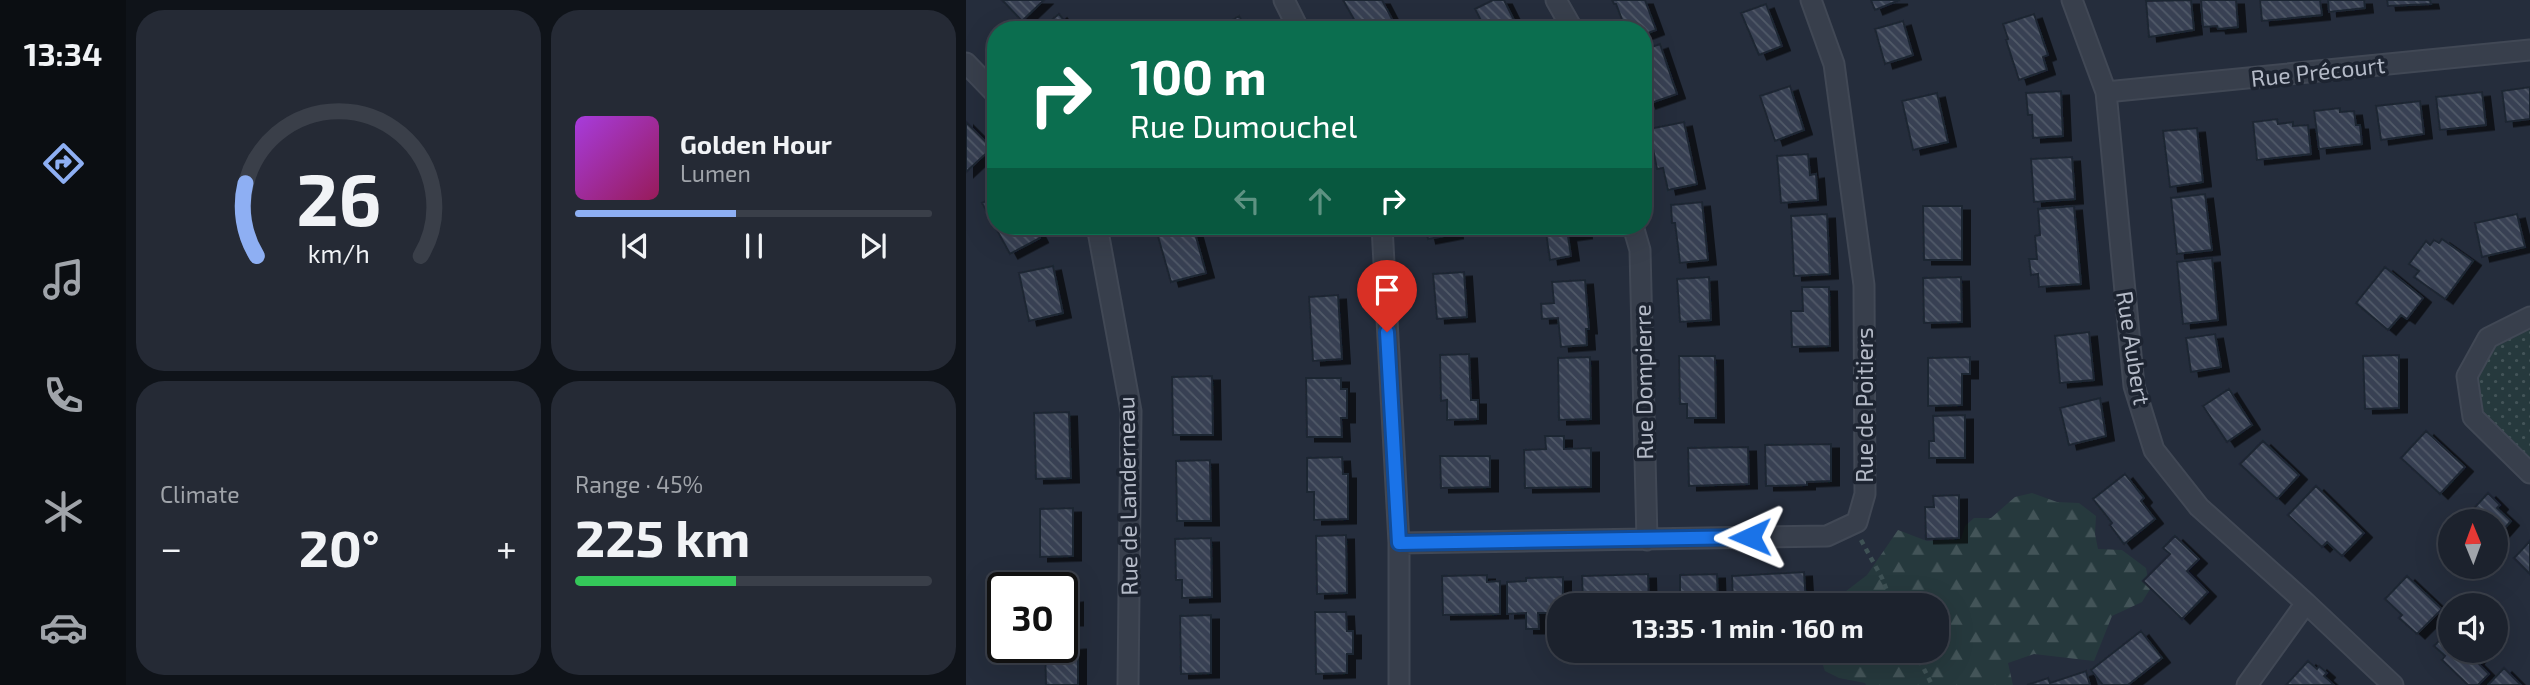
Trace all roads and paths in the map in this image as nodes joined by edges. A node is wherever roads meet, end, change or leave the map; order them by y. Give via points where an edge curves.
1 (1284, 0) edge
2 (1556, 0) edge
3 (1811, 0) edge
4 (2072, 0) edge
5 (1294, 21) edge
6 (1568, 21) edge
7 (2530, 50) edge
8 (966, 63) edge
9 (987, 85) edge
10 (2106, 92) junction
11 (1099, 235) edge
12 (1382, 235) edge
13 (1636, 235) edge
14 (2530, 317) edge
15 (2530, 473) edge
16 (1852, 524) junction
17 (1647, 540) junction
18 (1399, 543) junction
19 (1888, 593) edge
20 (2306, 603) junction
21 (1921, 663) edge
22 (1128, 685) edge
23 (1399, 685) edge
24 (1932, 685) edge
25 (2247, 685) edge
26 (2393, 685) edge

1 - 5 street
2 - 6 street
3 - 16 street, Rue de Poitiers via 1834,64 1864,285 1865,494 1857,522
4 - 10 street, Rue Aubert
7 - 10 street, Rue Précourt
8 - 9 street
10 - 20 street, Rue Aubert via 2134,386 2154,450 2199,507
11 - 22 street, Rue de Landerneau via 1131,411
12 - 18 street
13 - 17 street, Rue Dompierre via 1640,250
14 - 15 street via 2488,338 2467,376 2473,417
16 - 17 street via 1827,536
16 - 19 path
17 - 18 street
18 - 23 street
20 - 25 street
20 - 26 street, Rue Aubert
21 - 24 path

